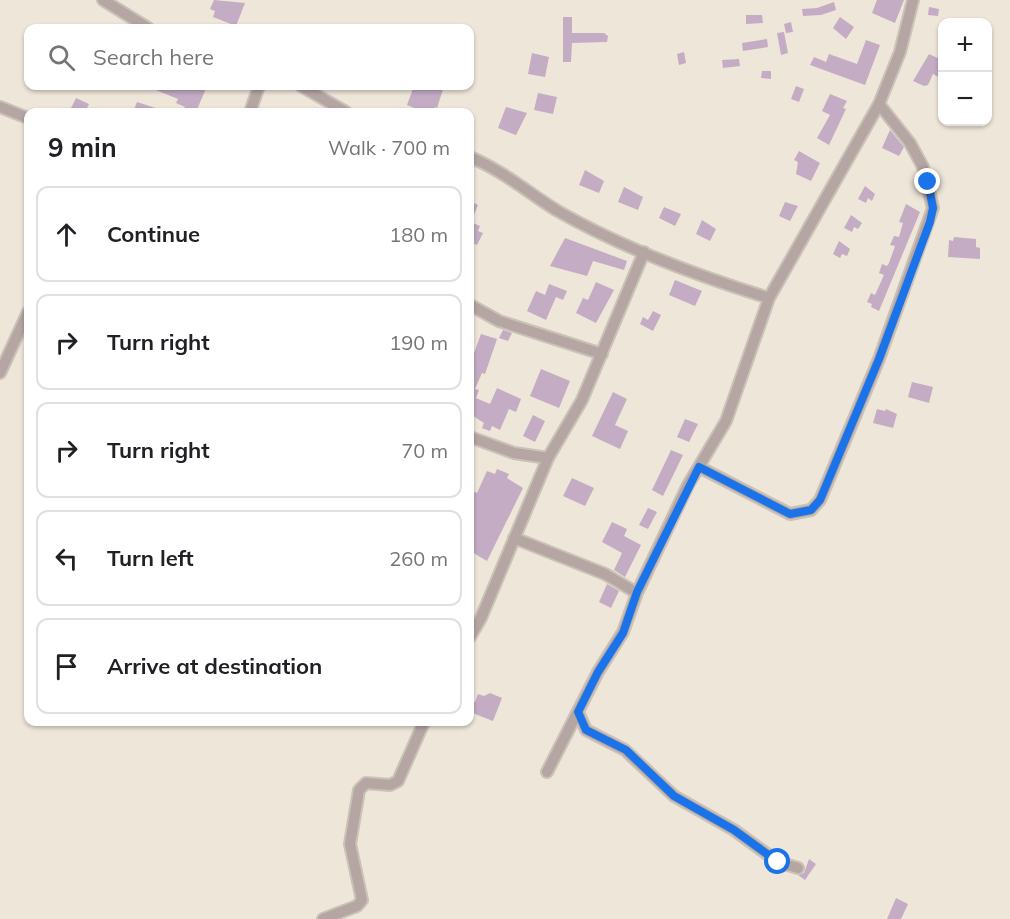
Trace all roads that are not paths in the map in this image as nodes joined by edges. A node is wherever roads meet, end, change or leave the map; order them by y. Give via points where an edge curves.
1 (103, 0) edge
2 (913, 0) edge
3 (142, 24) edge
4 (258, 90) edge
5 (308, 90) edge
6 (879, 104) junction
7 (0, 106) edge
8 (251, 108) edge
9 (339, 108) edge
10 (24, 116) edge
11 (474, 159) edge
12 (644, 252) junction
13 (769, 298) junction
14 (474, 308) edge
15 (24, 321) edge
16 (602, 354) junction
17 (0, 374) edge
18 (474, 438) edge
19 (548, 458) junction
20 (699, 467) junction
21 (514, 538) junction
22 (637, 592) junction
23 (474, 630) edge
24 (578, 712) junction
25 (422, 726) edge
26 (547, 772) dead end
27 (798, 868) dead end
28 (323, 919) edge

1 - 3 street
2 - 6 street via 900,52
4 - 8 street
5 - 9 street
6 - 13 street
6 - 20 street via 910,143 923,167 933,208 879,359 820,500 811,510 790,514
7 - 10 street
11 - 12 street via 496,168 556,210
12 - 13 street via 702,277
12 - 16 street
13 - 20 street via 726,421
14 - 16 street via 499,321
15 - 17 street
16 - 19 street via 582,400
18 - 19 street via 532,458
19 - 21 street
20 - 22 street
21 - 22 street via 605,574
21 - 23 street
22 - 24 street via 623,633
24 - 26 street
24 - 27 street via 586,730 626,750 674,796 734,830 778,862
25 - 28 street via 398,781 390,785 366,783 359,790 350,844 362,900 357,906

